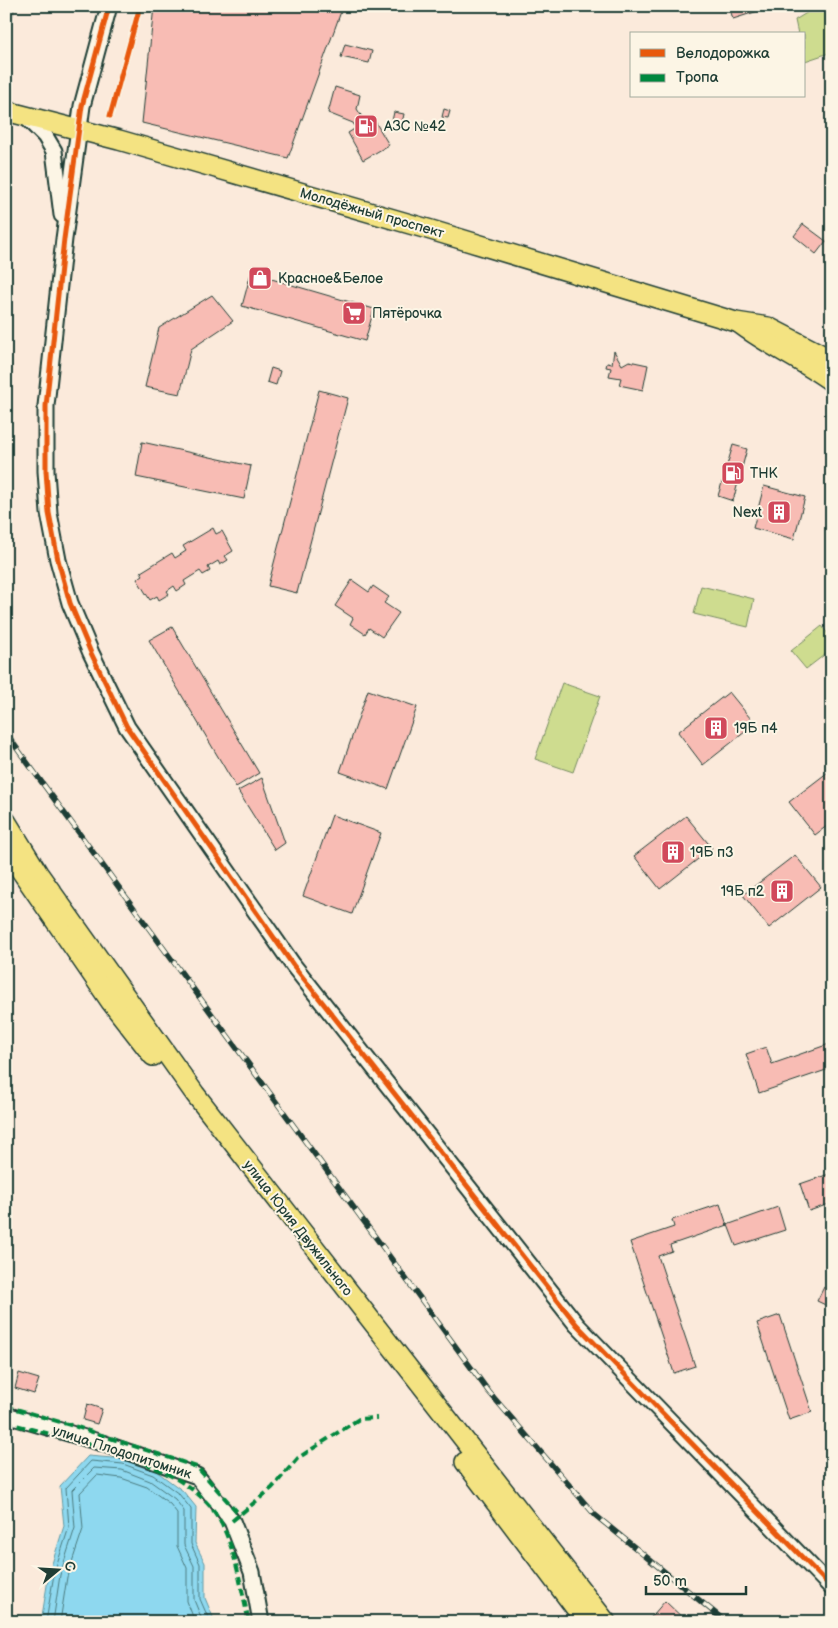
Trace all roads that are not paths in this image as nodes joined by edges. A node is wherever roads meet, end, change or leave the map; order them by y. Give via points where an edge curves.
1 (109, 6) edge
2 (15, 113) edge
3 (80, 130) junction
4 (64, 239) junction
5 (736, 322) junction
6 (832, 360) edge
7 (832, 382) edge
8 (6, 821) edge
9 (6, 849) edge
10 (6, 1415) edge
11 (832, 1588) edge
12 (261, 1622) edge
13 (586, 1622) edge
14 (606, 1622) edge

1 - 3 street via 82,106
2 - 3 main road, Молодёжный проспект
2 - 4 street via 46,136 54,151
3 - 4 street
3 - 5 main road, Молодёжный проспект via 431,230
4 - 11 street via 46,406 49,513 70,603 127,726 293,965 577,1326
5 - 6 main road, Молодёжный проспект via 768,327
5 - 7 main road, Молодёжный проспект via 763,342
8 - 14 main road, улица Юрия Двужильного via 38,873 195,1094
9 - 13 main road, улица Юрия Двужильного via 112,1002
10 - 12 street, улица Плодопитомник via 102,1443 197,1476 232,1521 252,1572

